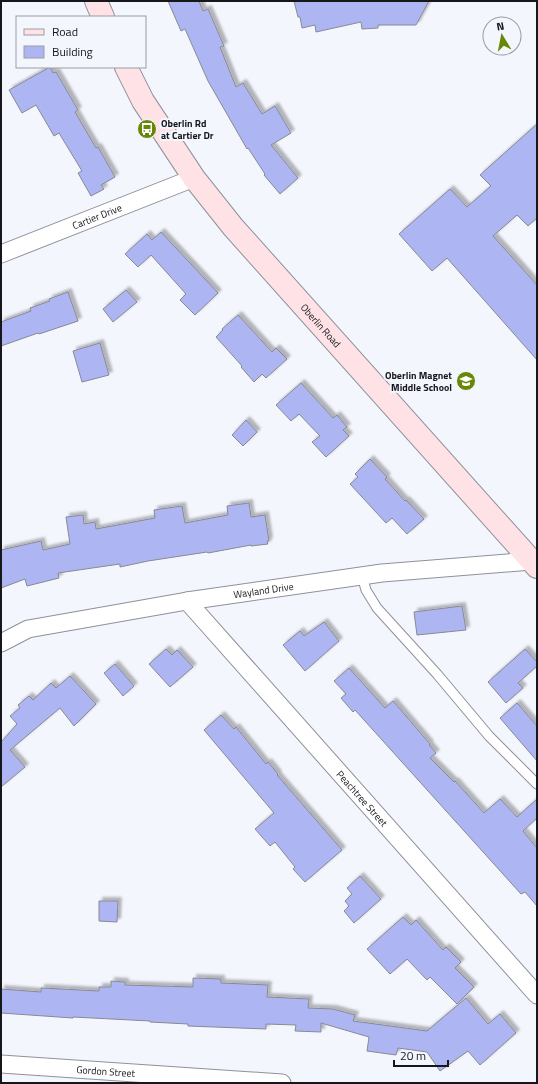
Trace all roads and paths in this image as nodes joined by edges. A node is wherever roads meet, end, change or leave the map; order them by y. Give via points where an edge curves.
1 (96, 1) edge
2 (103, 16) edge
3 (126, 68) edge
4 (194, 178) junction
5 (1, 254) edge
6 (534, 564) edge
7 (362, 576) junction
8 (187, 601) junction
9 (1, 643) edge
10 (537, 784) edge
11 (537, 996) edge
12 (1, 1064) edge
13 (282, 1083) edge

1 - 2 main road
3 - 4 main road, Oberlin Road via 143,101
4 - 5 street, Cartier Drive
4 - 6 main road, Oberlin Road via 233,227
6 - 7 street, Wayland Drive via 382,572
7 - 8 street, Wayland Drive
7 - 10 lane via 366,590 377,608 489,736
8 - 9 street, Wayland Drive via 28,629
8 - 11 street, Peachtree Street
12 - 13 street, Gordon Street

